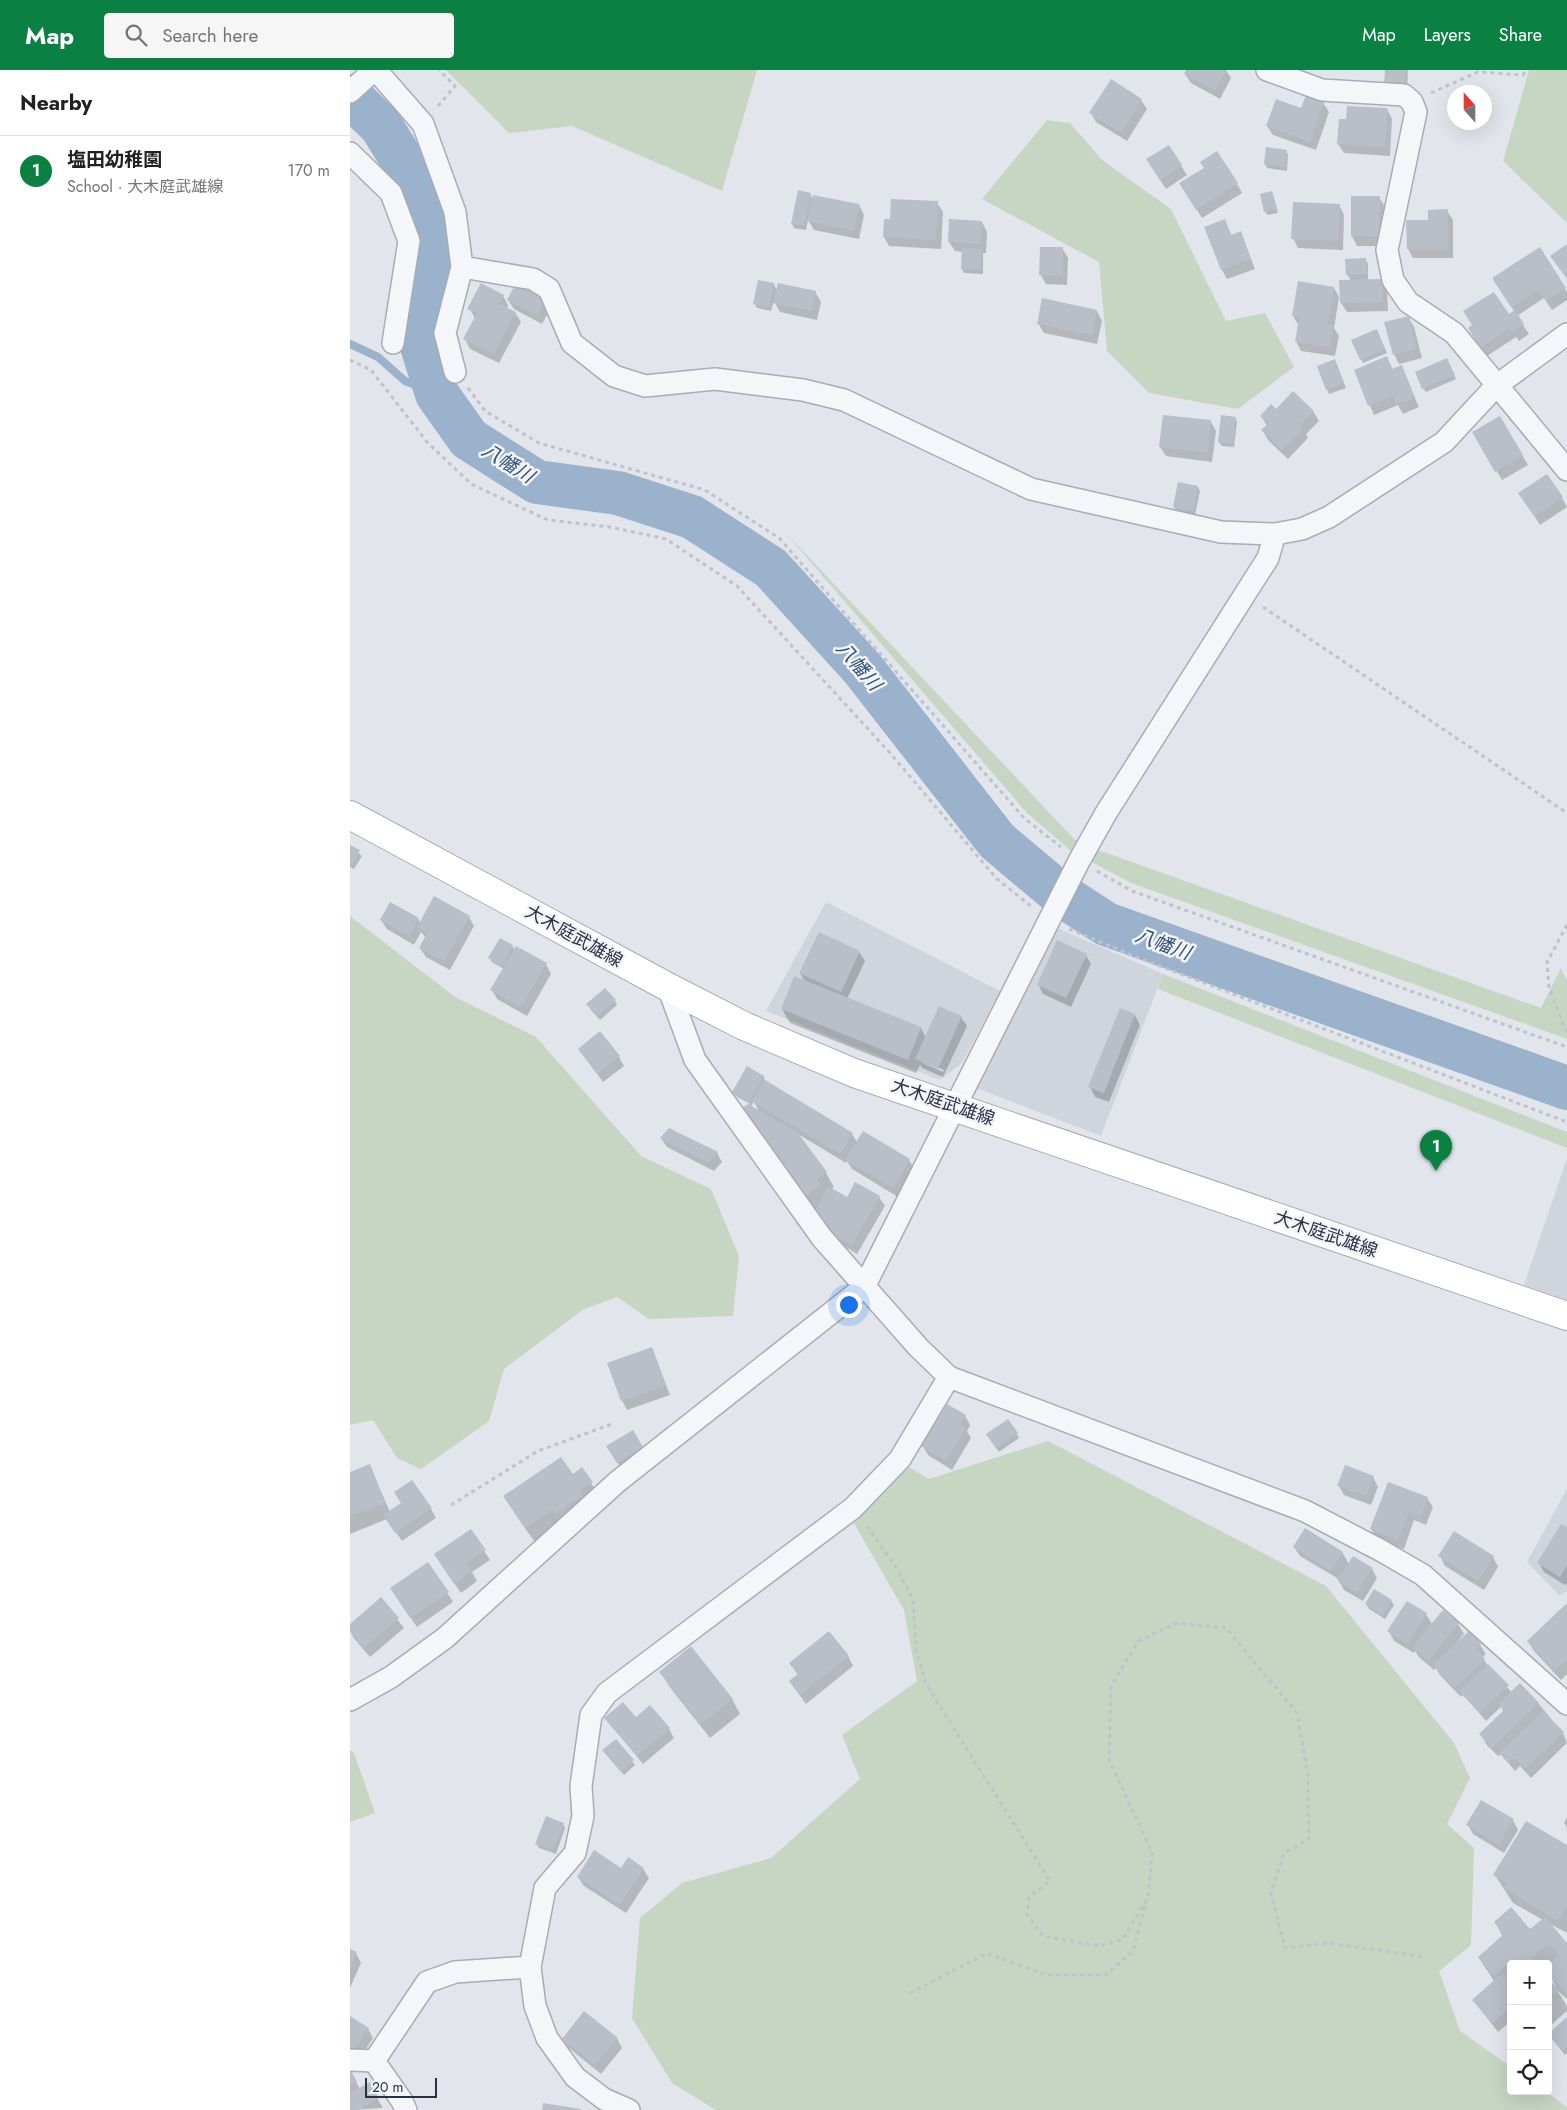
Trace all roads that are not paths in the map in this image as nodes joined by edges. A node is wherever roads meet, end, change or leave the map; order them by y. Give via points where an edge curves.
1 (375, 70) edge
2 (1266, 70) edge
3 (350, 92) edge
4 (350, 153) edge
5 (462, 268) junction
6 (1567, 334) edge
7 (393, 343) dead end
8 (455, 372) road end
9 (1496, 386) junction
10 (1567, 470) edge
11 (1275, 534) junction
12 (350, 815) edge
13 (668, 987) junction
14 (954, 1106) junction
15 (864, 1286) junction
16 (1567, 1316) edge
17 (949, 1377) junction
18 (350, 1700) edge
19 (1567, 1704) edge
20 (530, 1967) junction
21 (350, 2060) edge
22 (374, 2061) junction
23 (406, 2110) edge
24 (629, 2110) edge

1 - 3 street
1 - 5 street via 423,124 455,212
2 - 9 street via 1322,90 1404,95 1412,102 1416,112 1388,250 1393,280 1408,302 1454,332
4 - 7 street via 391,193 409,241
5 - 8 street via 446,333
5 - 11 street via 533,280 549,289 572,342 614,376 646,386 715,379 803,390 844,400 1031,489 1221,532
6 - 9 street
9 - 10 street
9 - 11 street via 1444,442 1329,517 1302,529
11 - 14 street via 1268,558 1079,861
12 - 13 main road, 大木庭武雄線
13 - 14 main road, 大木庭武雄線 via 744,1026 854,1073
13 - 15 street via 695,1060 822,1238
14 - 15 street
14 - 16 main road, 大木庭武雄線
15 - 17 street
15 - 18 street via 617,1482 445,1638 391,1677
17 - 19 street via 1305,1512 1380,1550 1423,1575
17 - 20 street via 900,1459 853,1508 607,1693 591,1715 581,1786 583,1816 575,1853 546,1888
20 - 22 street via 455,1972 427,1982
20 - 24 street via 535,2006 547,2038 575,2077 604,2099
21 - 22 street
22 - 23 street

